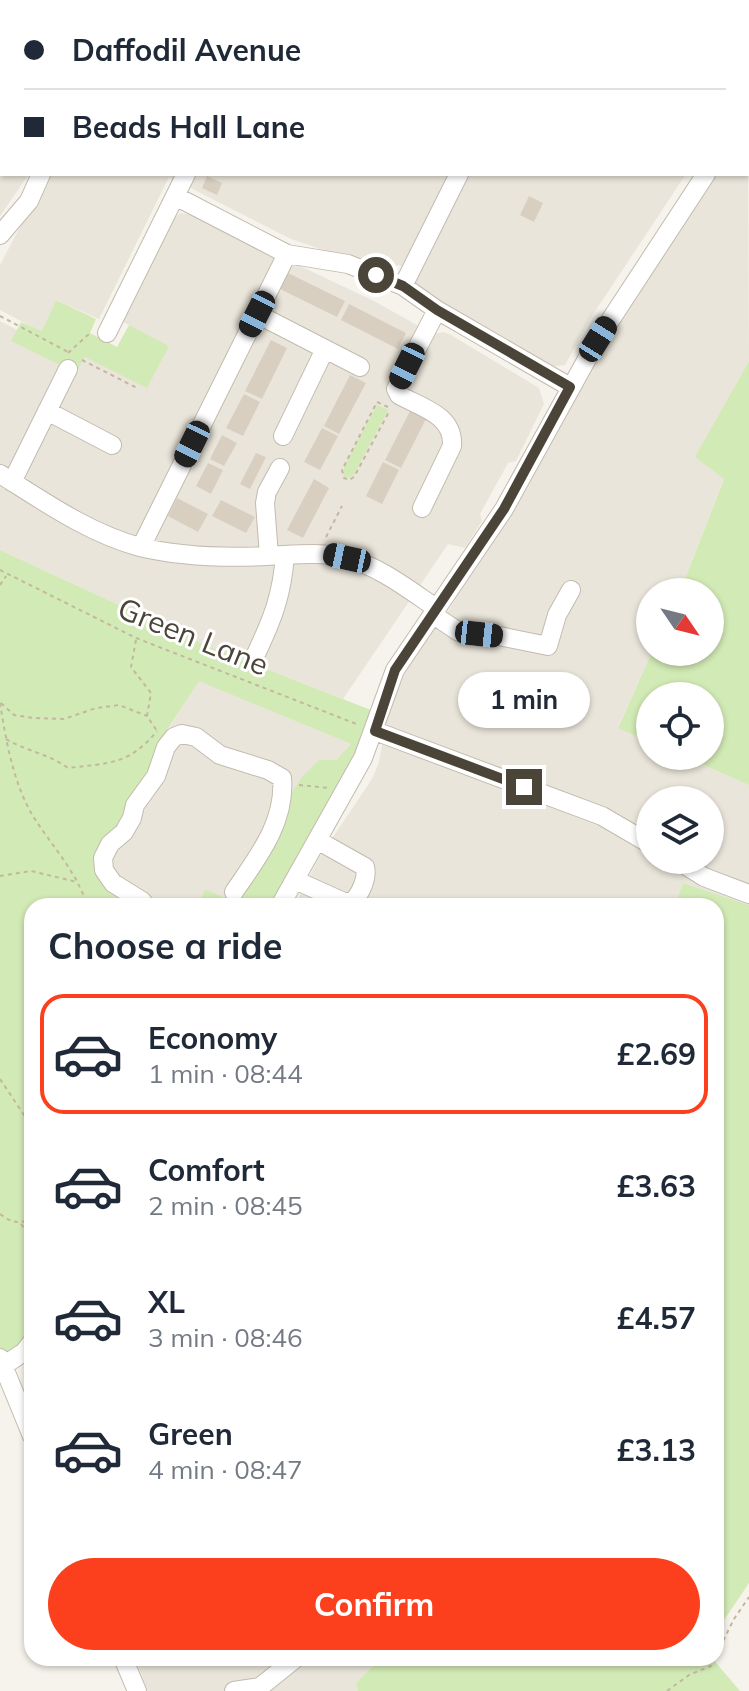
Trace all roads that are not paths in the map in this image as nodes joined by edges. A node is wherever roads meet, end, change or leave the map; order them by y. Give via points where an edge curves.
1 (40, 176) edge
2 (185, 176) edge
3 (458, 176) edge
4 (705, 176) edge
5 (175, 196) junction
6 (8, 213) edge
7 (0, 235) edge
8 (287, 254) junction
9 (403, 286) junction
10 (437, 310) junction
11 (257, 314) junction
12 (107, 333) road end
13 (325, 349) junction
14 (73, 360) road end
15 (360, 367) dead end
16 (570, 387) junction
17 (47, 411) junction
18 (283, 436) dead end
19 (112, 445) dead end
20 (280, 468) dead end
21 (6, 478) edge
22 (422, 508) dead end
23 (141, 547) junction
24 (277, 555) junction
25 (571, 590) dead end
26 (434, 611) junction
27 (256, 654) dead end
28 (375, 731) junction
29 (636, 836) edge
30 (317, 840) junction
31 (699, 874) edge
32 (295, 880) junction
33 (234, 892) dead end
34 (749, 894) edge
35 (137, 898) edge
36 (285, 898) edge
37 (334, 898) edge
38 (357, 898) edge
39 (24, 1352) edge
40 (1, 1362) edge
41 (24, 1417) edge
42 (126, 1666) edge
43 (286, 1666) edge
44 (137, 1691) edge
45 (234, 1691) edge

1 - 6 street via 29,201
2 - 5 street
3 - 9 street
4 - 16 street
5 - 8 street
5 - 12 street
6 - 7 street
8 - 9 street via 348,264
8 - 11 street
9 - 10 street
10 - 16 street
10 - 22 street via 396,389 441,417 453,435
11 - 13 street
11 - 23 street
13 - 15 street
13 - 18 street via 287,414
14 - 17 street
16 - 26 street via 504,509
17 - 19 street
17 - 21 street
20 - 24 street via 265,503
21 - 23 street via 94,530
23 - 24 street via 209,557
24 - 26 street via 318,553 366,564
24 - 27 street via 281,593
25 - 26 street via 557,615 548,653 499,636 459,632
26 - 28 street via 395,670
28 - 29 street via 602,816
28 - 30 street
30 - 32 street
30 - 38 street via 365,867
31 - 34 street
32 - 36 street
32 - 37 street
33 - 35 street via 275,825 282,778 182,734 164,736 156,776 103,858 113,883
39 - 40 street
40 - 41 street
42 - 44 street
43 - 45 street via 260,1687

